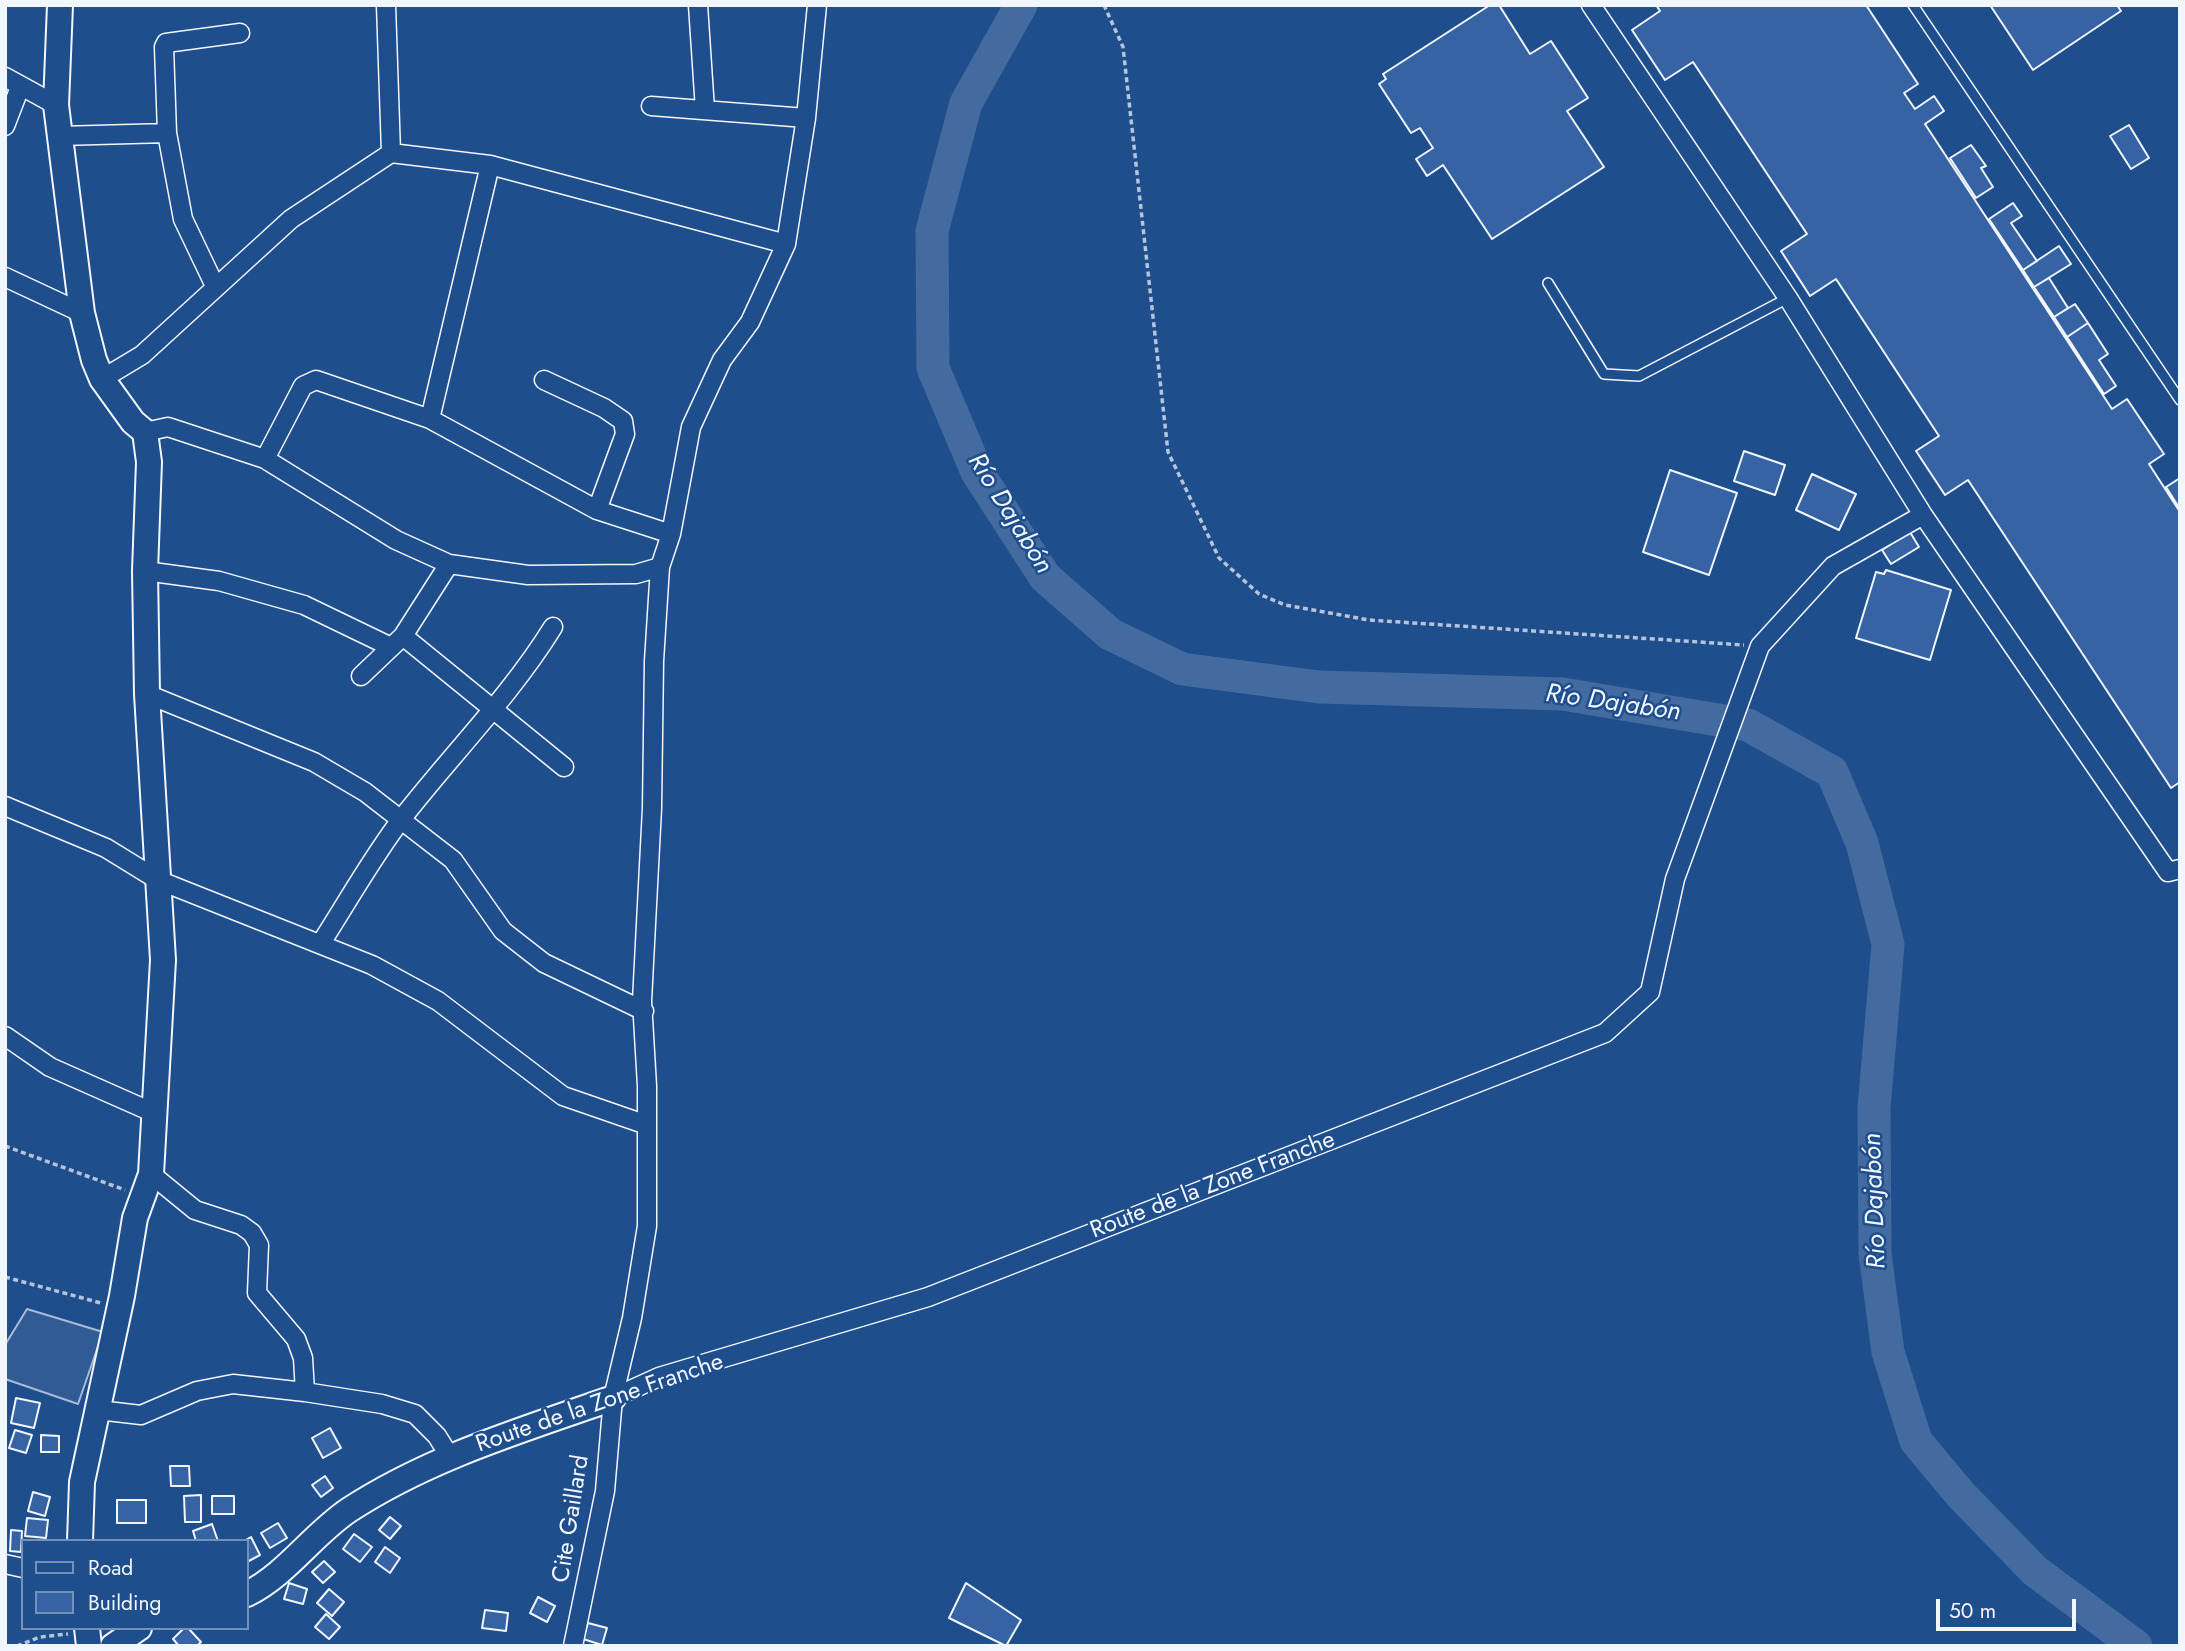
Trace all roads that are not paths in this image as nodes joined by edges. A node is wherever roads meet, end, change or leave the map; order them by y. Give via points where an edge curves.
1 (60, 5) edge
2 (386, 5) edge
3 (698, 5) edge
4 (817, 5) edge
5 (1591, 5) edge
6 (1913, 5) edge
7 (240, 33) dead end
8 (13, 82) edge
9 (56, 105) junction
10 (651, 106) dead end
11 (705, 110) junction
12 (806, 118) junction
13 (5, 126) edge
14 (167, 133) junction
15 (60, 136) junction
16 (391, 153) junction
17 (490, 165) junction
18 (786, 244) junction
19 (5, 277) edge
20 (1548, 284) dead end
21 (215, 286) junction
22 (1788, 298) junction
23 (82, 313) junction
24 (102, 379) junction
25 (544, 380) dead end
26 (2180, 400) edge
27 (430, 419) junction
28 (145, 432) junction
29 (265, 459) junction
30 (597, 510) junction
31 (1923, 516) junction
32 (671, 534) junction
33 (449, 564) junction
34 (660, 567) junction
35 (145, 571) junction
36 (553, 627) dead end
37 (397, 642) junction
38 (361, 676) dead end
39 (147, 694) junction
40 (490, 709) junction
41 (564, 767) dead end
42 (5, 806) edge
43 (401, 820) junction
44 (2180, 869) edge
45 (158, 880) junction
46 (321, 943) junction
47 (644, 1011) junction
48 (5, 1035) edge
49 (154, 1114) junction
50 (647, 1125) junction
51 (146, 1185) junction
52 (305, 1392) junction
53 (613, 1398) junction
54 (98, 1410) junction
55 (450, 1457) junction
56 (80, 1539) edge
57 (248, 1594) edge
58 (136, 1630) edge
59 (113, 1646) edge
60 (573, 1646) edge

1 - 9 street
2 - 16 street
3 - 11 street
4 - 12 street, Cite Gaillard
5 - 22 street
6 - 26 lane
7 - 14 street via 166,43
8 - 9 street
8 - 13 street
9 - 15 street
10 - 11 street
11 - 12 street
12 - 18 street, Cite Gaillard
14 - 15 street
14 - 21 street via 183,219
15 - 23 street
16 - 17 street
16 - 21 street via 290,219
17 - 18 street
17 - 27 street
18 - 32 street, Cite Gaillard via 750,323 722,360 691,427
19 - 23 street
20 - 22 lane via 1604,374 1639,376
21 - 24 street via 142,355
22 - 31 street
23 - 24 street
24 - 28 street
25 - 30 street via 622,421 625,434
27 - 29 street via 316,380 303,386
27 - 30 street
28 - 29 street via 168,427
28 - 35 street via 149,462
29 - 33 street via 396,540
30 - 32 street
31 - 44 street via 2168,872
31 - 53 street, Route de la Zone Franche via 1833,566 1757,653 1675,879 1650,992 1605,1033 928,1297 659,1377
32 - 34 street, Cite Gaillard
33 - 34 street via 528,575 636,574
33 - 37 street
34 - 47 street, Cite Gaillard
35 - 37 street via 219,581 304,605
35 - 39 street
36 - 40 street via 527,669
37 - 38 street
37 - 40 street
39 - 43 street via 314,762
39 - 45 street
40 - 41 street
40 - 43 street
42 - 45 street via 106,848
43 - 46 street
43 - 47 street via 453,860 503,931 544,963
45 - 46 street
45 - 49 street via 163,960
46 - 50 street via 438,1000 563,1096
47 - 50 street, Cite Gaillard
48 - 49 street via 50,1067
49 - 51 street
50 - 53 street, Cite Gaillard via 647,1226
51 - 52 street via 252,1233 259,1245 257,1293 296,1339 303,1357
51 - 54 street
52 - 54 street via 233,1384 197,1391 141,1415
52 - 55 street via 382,1404 415,1415
53 - 55 street, Route de la Zone Franche
53 - 60 street, Cite Gaillard via 605,1491
54 - 56 street via 82,1482
55 - 57 street, Route de la Zone Franche via 404,1477 346,1512 267,1584
58 - 59 street

